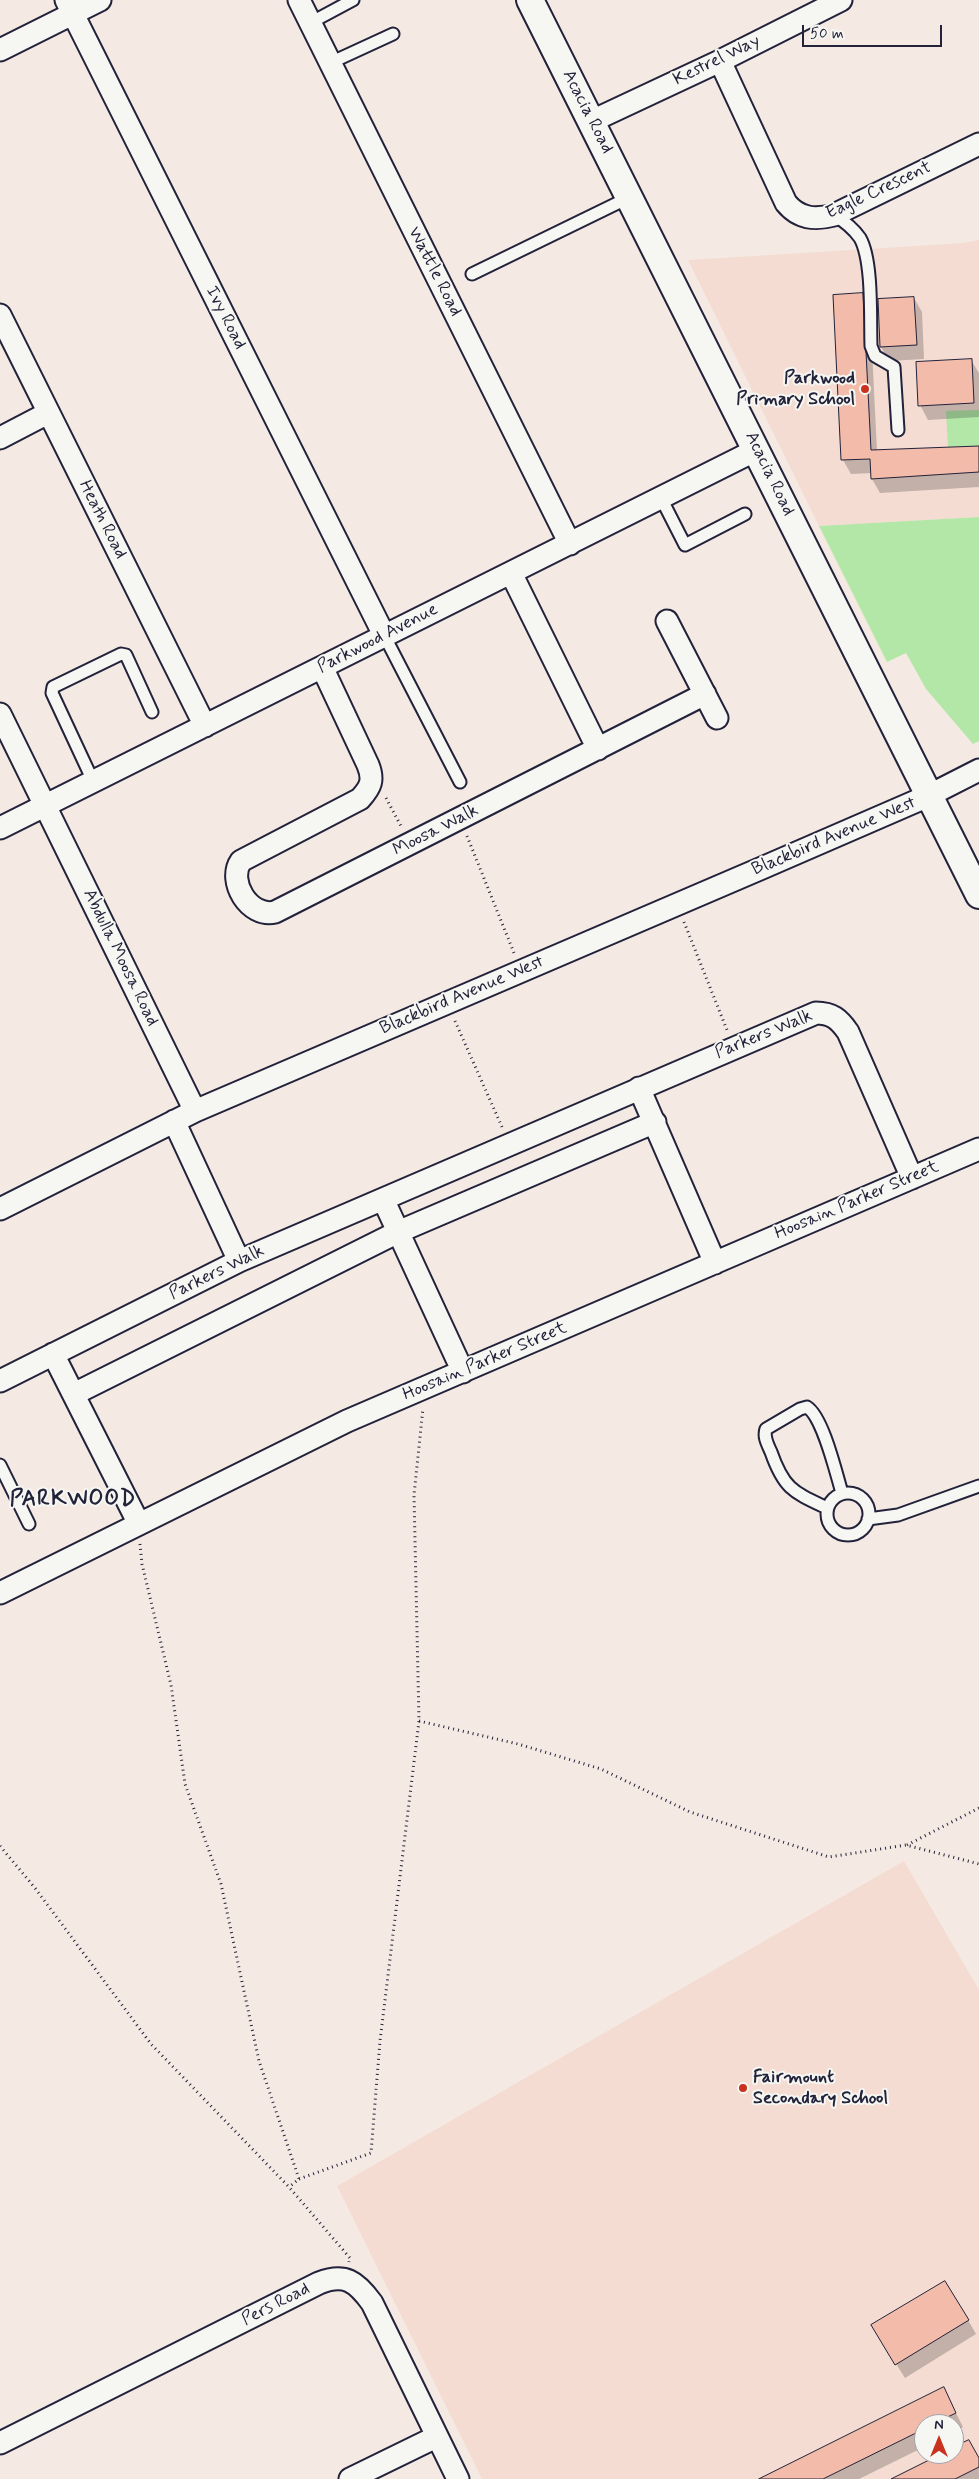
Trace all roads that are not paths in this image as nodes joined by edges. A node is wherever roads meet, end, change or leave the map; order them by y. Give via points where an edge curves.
1 (100, 0) edge
2 (299, 0) edge
3 (354, 0) edge
4 (530, 0) edge
5 (841, 0) edge
6 (70, 7) edge
7 (310, 23) junction
8 (393, 34) dead end
9 (0, 50) edge
10 (720, 61) junction
11 (330, 63) junction
12 (592, 121) junction
13 (979, 144) edge
14 (630, 197) junction
15 (834, 215) junction
16 (472, 274) dead end
17 (0, 315) edge
18 (48, 413) junction
19 (898, 430) dead end
20 (0, 438) edge
21 (756, 450) junction
22 (661, 498) junction
23 (745, 514) dead end
24 (570, 544) junction
25 (511, 573) junction
26 (668, 620) dead end
27 (384, 635) junction
28 (322, 667) junction
29 (705, 694) junction
30 (152, 712) dead end
31 (0, 714) edge
32 (717, 718) dead end
33 (205, 726) junction
34 (598, 749) junction
35 (979, 770) edge
36 (93, 782) junction
37 (460, 782) dead end
38 (928, 796) junction
39 (45, 806) junction
40 (0, 828) edge
41 (979, 895) edge
42 (639, 1088) junction
43 (195, 1111) junction
44 (174, 1121) junction
45 (654, 1122) junction
46 (979, 1149) edge
47 (912, 1178) junction
48 (384, 1199) junction
49 (0, 1209) edge
50 (398, 1232) junction
51 (239, 1261) junction
52 (715, 1263) junction
53 (53, 1354) junction
54 (463, 1372) junction
55 (0, 1381) edge
56 (74, 1394) junction
57 (0, 1465) edge
58 (979, 1486) edge
59 (842, 1493) junction
60 (827, 1508) junction
61 (868, 1519) junction
62 (29, 1524) dead end
63 (139, 1524) junction
64 (0, 1593) edge
65 (436, 2437) junction
66 (0, 2443) edge
67 (350, 2479) edge
68 (458, 2479) edge

1 - 6 street
2 - 7 street, Wattle Road
3 - 7 lane
4 - 12 street, Acacia Road
5 - 10 street, Kestrel Way
6 - 9 street
6 - 27 street, Ivy Road
7 - 11 street, Wattle Road
8 - 11 lane
10 - 12 street, Kestrel Way
10 - 15 street, Eagle Crescent via 786,203 804,217
11 - 24 street, Wattle Road
12 - 14 street, Acacia Road
13 - 15 street, Eagle Crescent
14 - 16 lane
14 - 21 street, Acacia Road
15 - 19 lane via 848,224 863,246 867,260 872,351 894,367
17 - 18 street, Heath Road
18 - 20 street
18 - 33 street, Heath Road
21 - 22 street, Parkwood Avenue
21 - 38 street, Acacia Road
22 - 23 lane via 684,545
22 - 24 street, Parkwood Avenue
24 - 25 street, Parkwood Avenue
25 - 27 street, Parkwood Avenue
25 - 34 street
26 - 29 street
27 - 28 street, Parkwood Avenue
27 - 37 lane
28 - 33 street, Parkwood Avenue
28 - 34 street, Moosa Walk via 372,780 360,798 241,861 237,866 237,879 247,904 258,912 275,912
29 - 32 street
29 - 34 street, Moosa Walk
30 - 36 lane via 126,655 121,654 51,689
31 - 39 street, Abdulla Moosa Road
33 - 36 street, Parkwood Avenue
35 - 38 street, Blackbird Avenue West
36 - 39 street, Parkwood Avenue
38 - 41 street, Acacia Road
38 - 43 street, Blackbird Avenue West
39 - 40 street, Parkwood Avenue
39 - 43 street, Abdulla Moosa Road
42 - 45 street
42 - 47 street, Parkers Walk via 800,1018 826,1013 840,1021 848,1032
42 - 48 street, Parkers Walk
43 - 44 street, Blackbird Avenue West
44 - 49 street, Blackbird Avenue West
44 - 51 street
45 - 50 street
45 - 52 street
46 - 47 street, Hoosain Parker Street
47 - 52 street, Hoosain Parker Street
48 - 50 street
48 - 51 street, Parkers Walk
50 - 54 street
50 - 56 street
51 - 53 street, Parkers Walk
52 - 54 street, Hoosain Parker Street
53 - 55 street, Parkers Walk
53 - 56 street
54 - 63 street, Hoosain Parker Street via 347,1421
56 - 63 street
57 - 62 lane
58 - 61 lane via 898,1515
59 - 60 lane
59 - 60 lane via 827,1441 813,1411 807,1407 800,1409 766,1429 765,1436 778,1472 787,1487
59 - 61 lane via 850,1492 863,1498 869,1512
60 - 61 lane via 826,1515 832,1529 846,1535 860,1531
63 - 64 street, Hoosain Parker Street
65 - 66 street, Pers Road via 372,2303 354,2283 332,2278
65 - 67 street
65 - 68 street

